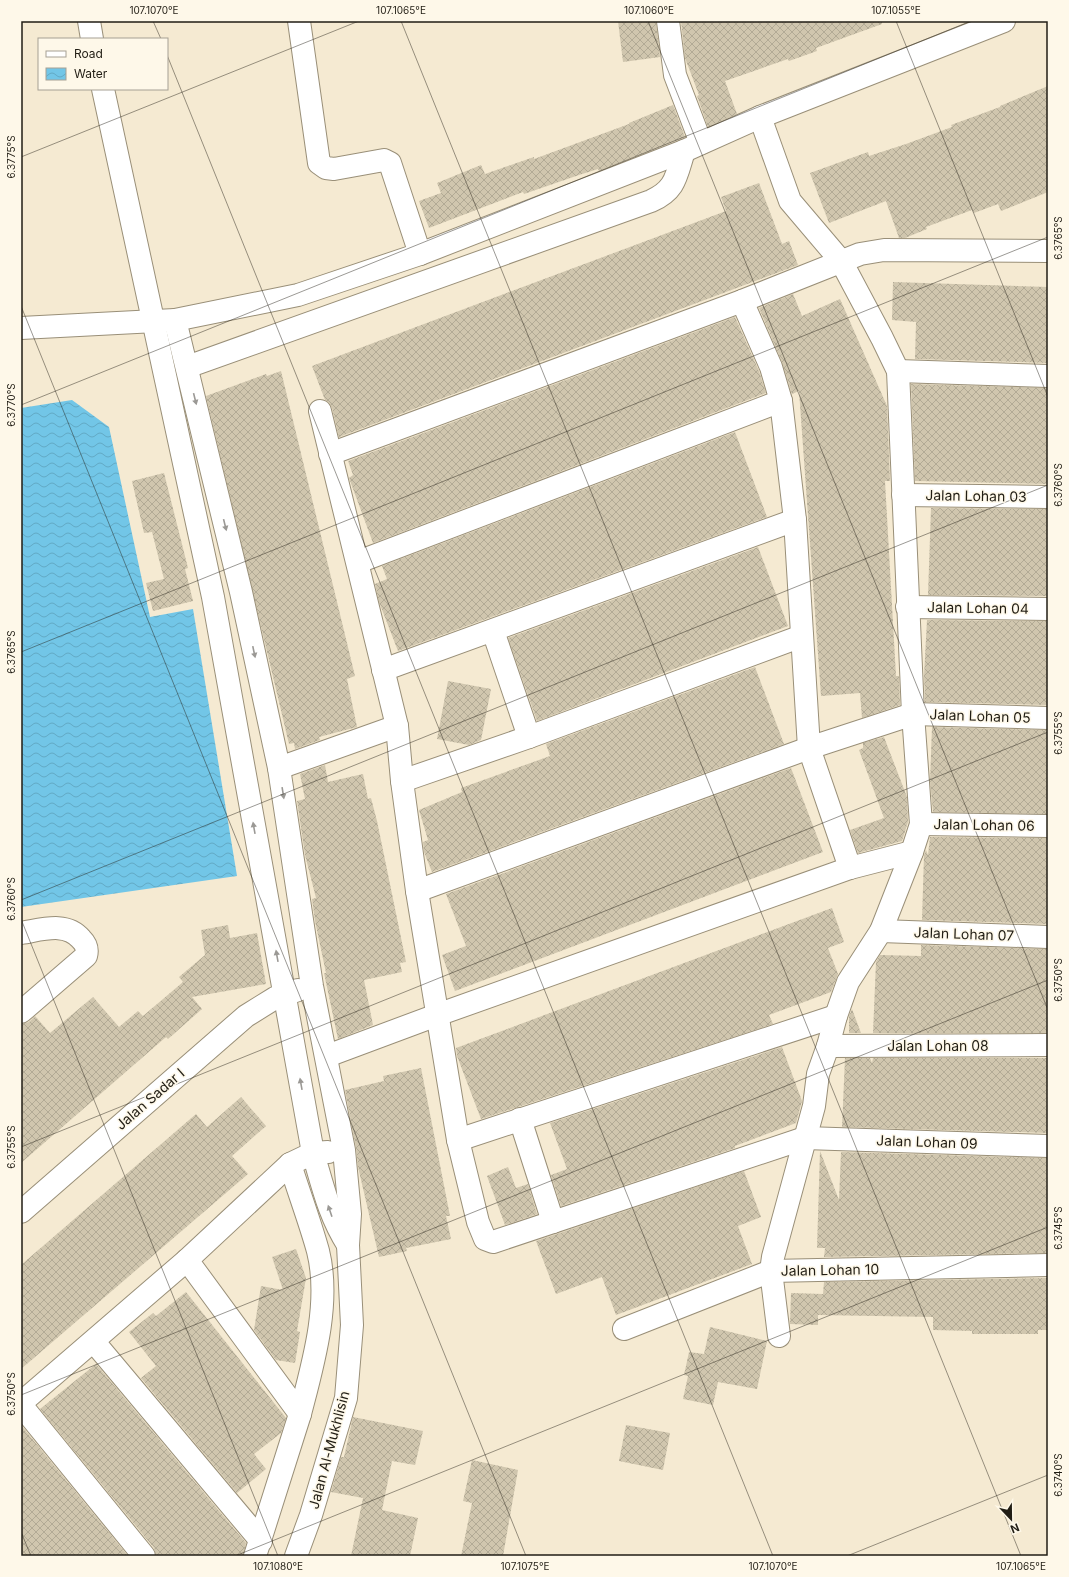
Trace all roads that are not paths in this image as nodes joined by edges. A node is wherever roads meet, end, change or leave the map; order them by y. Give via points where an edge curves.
1 (89, 21) edge
2 (299, 21) edge
3 (668, 21) edge
4 (1004, 21) edge
5 (92, 38) edge
6 (103, 90) edge
7 (760, 117) junction
8 (692, 147) junction
9 (1048, 251) edge
10 (420, 254) junction
11 (842, 261) junction
12 (742, 301) junction
13 (175, 320) junction
14 (153, 322) junction
15 (21, 328) edge
16 (187, 367) junction
17 (898, 371) junction
18 (1048, 376) edge
19 (781, 401) junction
20 (320, 410) dead end
21 (330, 454) junction
22 (903, 495) junction
23 (1048, 497) edge
24 (795, 520) junction
25 (358, 562) junction
26 (241, 592) junction
27 (213, 597) junction
28 (908, 607) junction
29 (1048, 609) edge
30 (493, 631) junction
31 (802, 636) junction
32 (383, 670) junction
33 (912, 714) junction
34 (1048, 718) edge
35 (397, 726) junction
36 (529, 737) junction
37 (809, 748) junction
38 (279, 768) junction
39 (402, 781) junction
40 (921, 824) junction
41 (1048, 826) edge
42 (912, 852) junction
43 (850, 868) junction
44 (417, 891) junction
45 (880, 931) junction
46 (21, 933) edge
47 (1048, 937) edge
48 (312, 986) junction
49 (284, 994) junction
50 (21, 1012) edge
51 (437, 1015) junction
52 (836, 1016) junction
53 (1048, 1045) edge
54 (828, 1046) junction
55 (327, 1056) junction
56 (520, 1119) junction
57 (805, 1138) junction
58 (458, 1140) junction
59 (1048, 1146) edge
60 (344, 1150) junction
61 (313, 1154) junction
62 (290, 1164) junction
63 (21, 1212) edge
64 (553, 1222) junction
65 (348, 1245) junction
66 (186, 1260) junction
67 (1048, 1265) edge
68 (771, 1271) junction
69 (624, 1329) dead end
70 (779, 1336) dead end
71 (94, 1342) junction
72 (21, 1404) edge
73 (300, 1414) junction
74 (258, 1549) edge
75 (144, 1556) edge
76 (296, 1556) edge

1 - 5 street
2 - 10 street via 319,163 326,168 334,168 388,161 393,168
3 - 8 street via 675,75
4 - 7 street
6 - 14 street
7 - 8 street
7 - 11 street via 790,200
8 - 10 street
8 - 16 street via 671,188 651,201
9 - 11 street via 884,250 860,254
10 - 13 street via 298,295
11 - 12 street
11 - 17 street
12 - 19 street via 770,367
12 - 21 street
13 - 14 street
13 - 16 street, Jalan Al-Mukhlisin
14 - 15 street
14 - 27 street
16 -> 26 street, Jalan Al-Mukhlisin
17 - 18 street
17 - 22 street
19 - 24 street
19 - 25 street
20 - 21 street
21 - 25 street
22 - 23 street, Jalan Lohan 03
22 - 28 street
24 - 30 street
24 - 31 street
25 - 32 street
26 - 27 street
26 -> 38 street, Jalan Al-Mukhlisin
49 -> 27 street
28 - 29 street, Jalan Lohan 04
28 - 33 street
30 - 32 street
30 - 36 street
31 - 36 street
31 - 37 street
32 - 35 street
33 - 34 street, Jalan Lohan 05
33 - 37 street, Jalan Lohan 05
33 - 40 street
35 - 38 street
35 - 39 street
36 - 39 street
37 - 43 street
37 - 44 street, Jalan Lohan 05
38 -> 48 street, Jalan Al-Mukhlisin
39 - 44 street
40 - 41 street, Jalan Lohan 06
40 - 42 street
42 - 43 street
42 - 45 street
43 - 51 street
44 - 51 street
45 - 47 street, Jalan Lohan 07
45 - 52 street via 848,982
46 - 50 street via 54,928 67,929 78,935 87,951 86,956
48 - 49 street, Jalan Sadar I
48 - 55 street, Jalan Al-Mukhlisin
61 -> 49 street
49 - 63 street, Jalan Sadar I via 261,1006 224,1035
51 - 55 street
51 - 58 street
52 - 54 street
52 - 56 street
53 - 54 street, Jalan Lohan 08
54 - 57 street via 818,1074 814,1106
55 - 60 street, Jalan Al-Mukhlisin
56 - 58 street
56 - 64 street
57 - 59 street, Jalan Lohan 09
57 - 64 street
57 - 68 street
58 - 64 street via 481,1233 485,1239 493,1242
60 - 61 street
60 - 65 street, Jalan Al-Mukhlisin via 350,1214
61 - 62 street
65 -> 61 street via 329,1210
62 - 66 street
62 - 73 street via 318,1252 322,1281 318,1338
65 - 76 street, Jalan Al-Mukhlisin via 352,1325 346,1398
66 - 71 street
66 - 73 street
67 - 68 street, Jalan Lohan 10
68 - 69 street, Jalan Lohan 10
68 - 70 street
71 - 72 street
71 - 74 street
72 - 75 street
73 - 74 street

